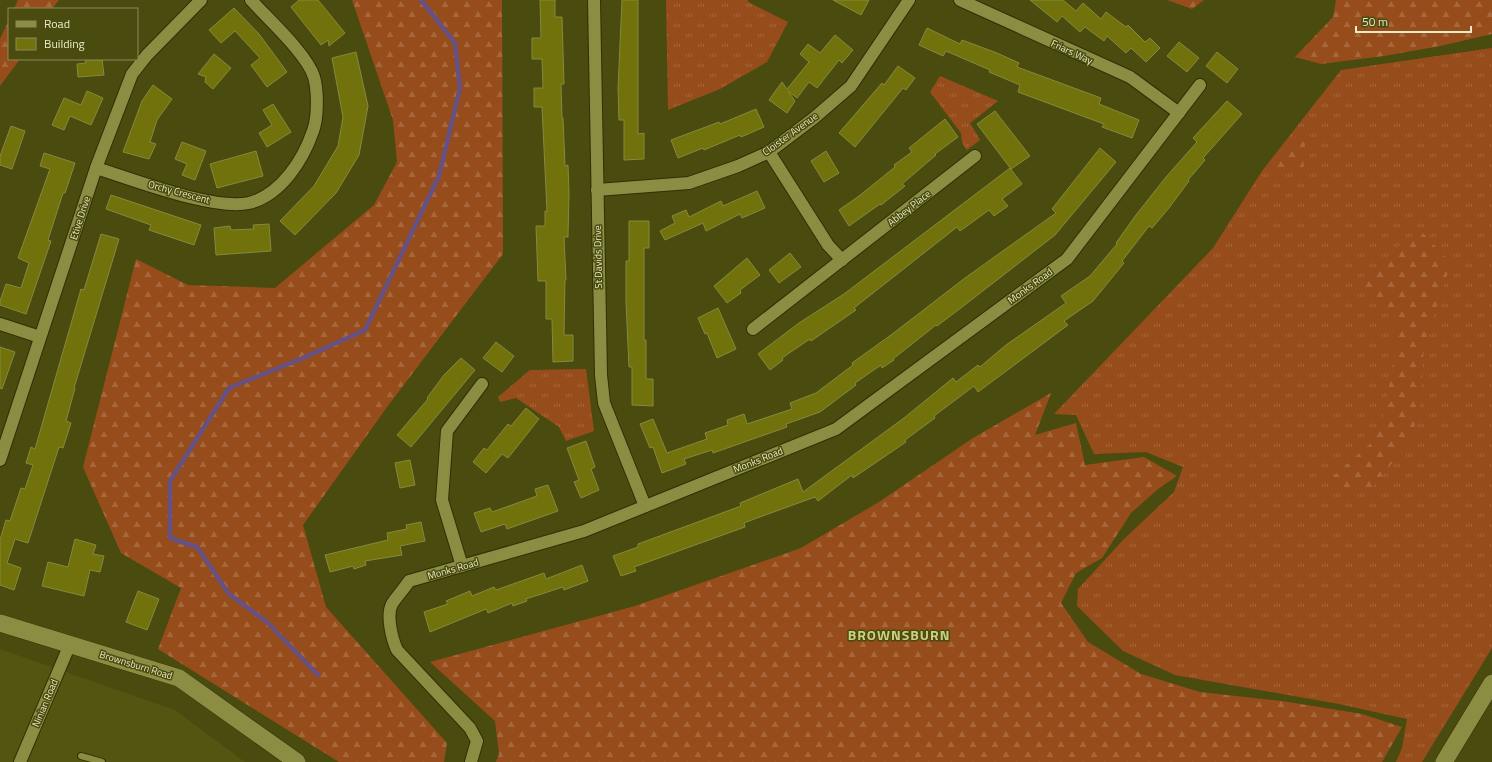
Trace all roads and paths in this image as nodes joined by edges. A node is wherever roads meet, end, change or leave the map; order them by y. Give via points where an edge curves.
1 (201, 0) edge
2 (250, 0) edge
3 (594, 0) edge
4 (909, 0) edge
5 (960, 0) edge
6 (1200, 85) dead end
7 (1178, 113) junction
8 (769, 152) junction
9 (975, 156) dead end
10 (96, 168) junction
11 (597, 190) junction
12 (842, 260) junction
13 (0, 324) edge
14 (753, 329) dead end
15 (40, 337) junction
16 (482, 384) dead end
17 (0, 460) edge
18 (644, 506) junction
19 (462, 566) junction
20 (0, 623) edge
21 (70, 644) junction
22 (1492, 683) edge
23 (82, 756) dead end
24 (20, 762) edge
25 (102, 762) edge
26 (297, 762) edge
27 (471, 762) edge
28 (1444, 762) edge

1 - 10 street, Etive Drive via 132,74
2 - 10 street, Orchy Crescent via 304,59 314,77 317,113 314,130 292,173 265,197 248,203 223,203 202,200
3 - 11 street, St Davids Drive
4 - 8 street, Cloister Avenue via 851,86
5 - 7 street, Friars Way via 1130,77
6 - 7 street, Monks Road
7 - 18 street, Monks Road via 1067,259 836,429
8 - 11 street, Cloister Avenue via 689,183
8 - 12 street via 828,245
9 - 12 street, Abbey Place
10 - 15 street, Etive Drive
11 - 18 street, St Davids Drive via 601,375 604,403
12 - 14 street, Abbey Place
13 - 15 street
15 - 17 street, Etive Drive
16 - 19 street via 447,431 442,500
18 - 19 street, Monks Road via 584,531
19 - 27 street, Monks Road via 409,581 391,606 390,624 397,650 470,728 477,741
20 - 21 main road, Brownsburn Road
21 - 24 street, Ninian Road
21 - 26 main road, Brownsburn Road via 179,678
22 - 28 main road
23 - 25 lane

